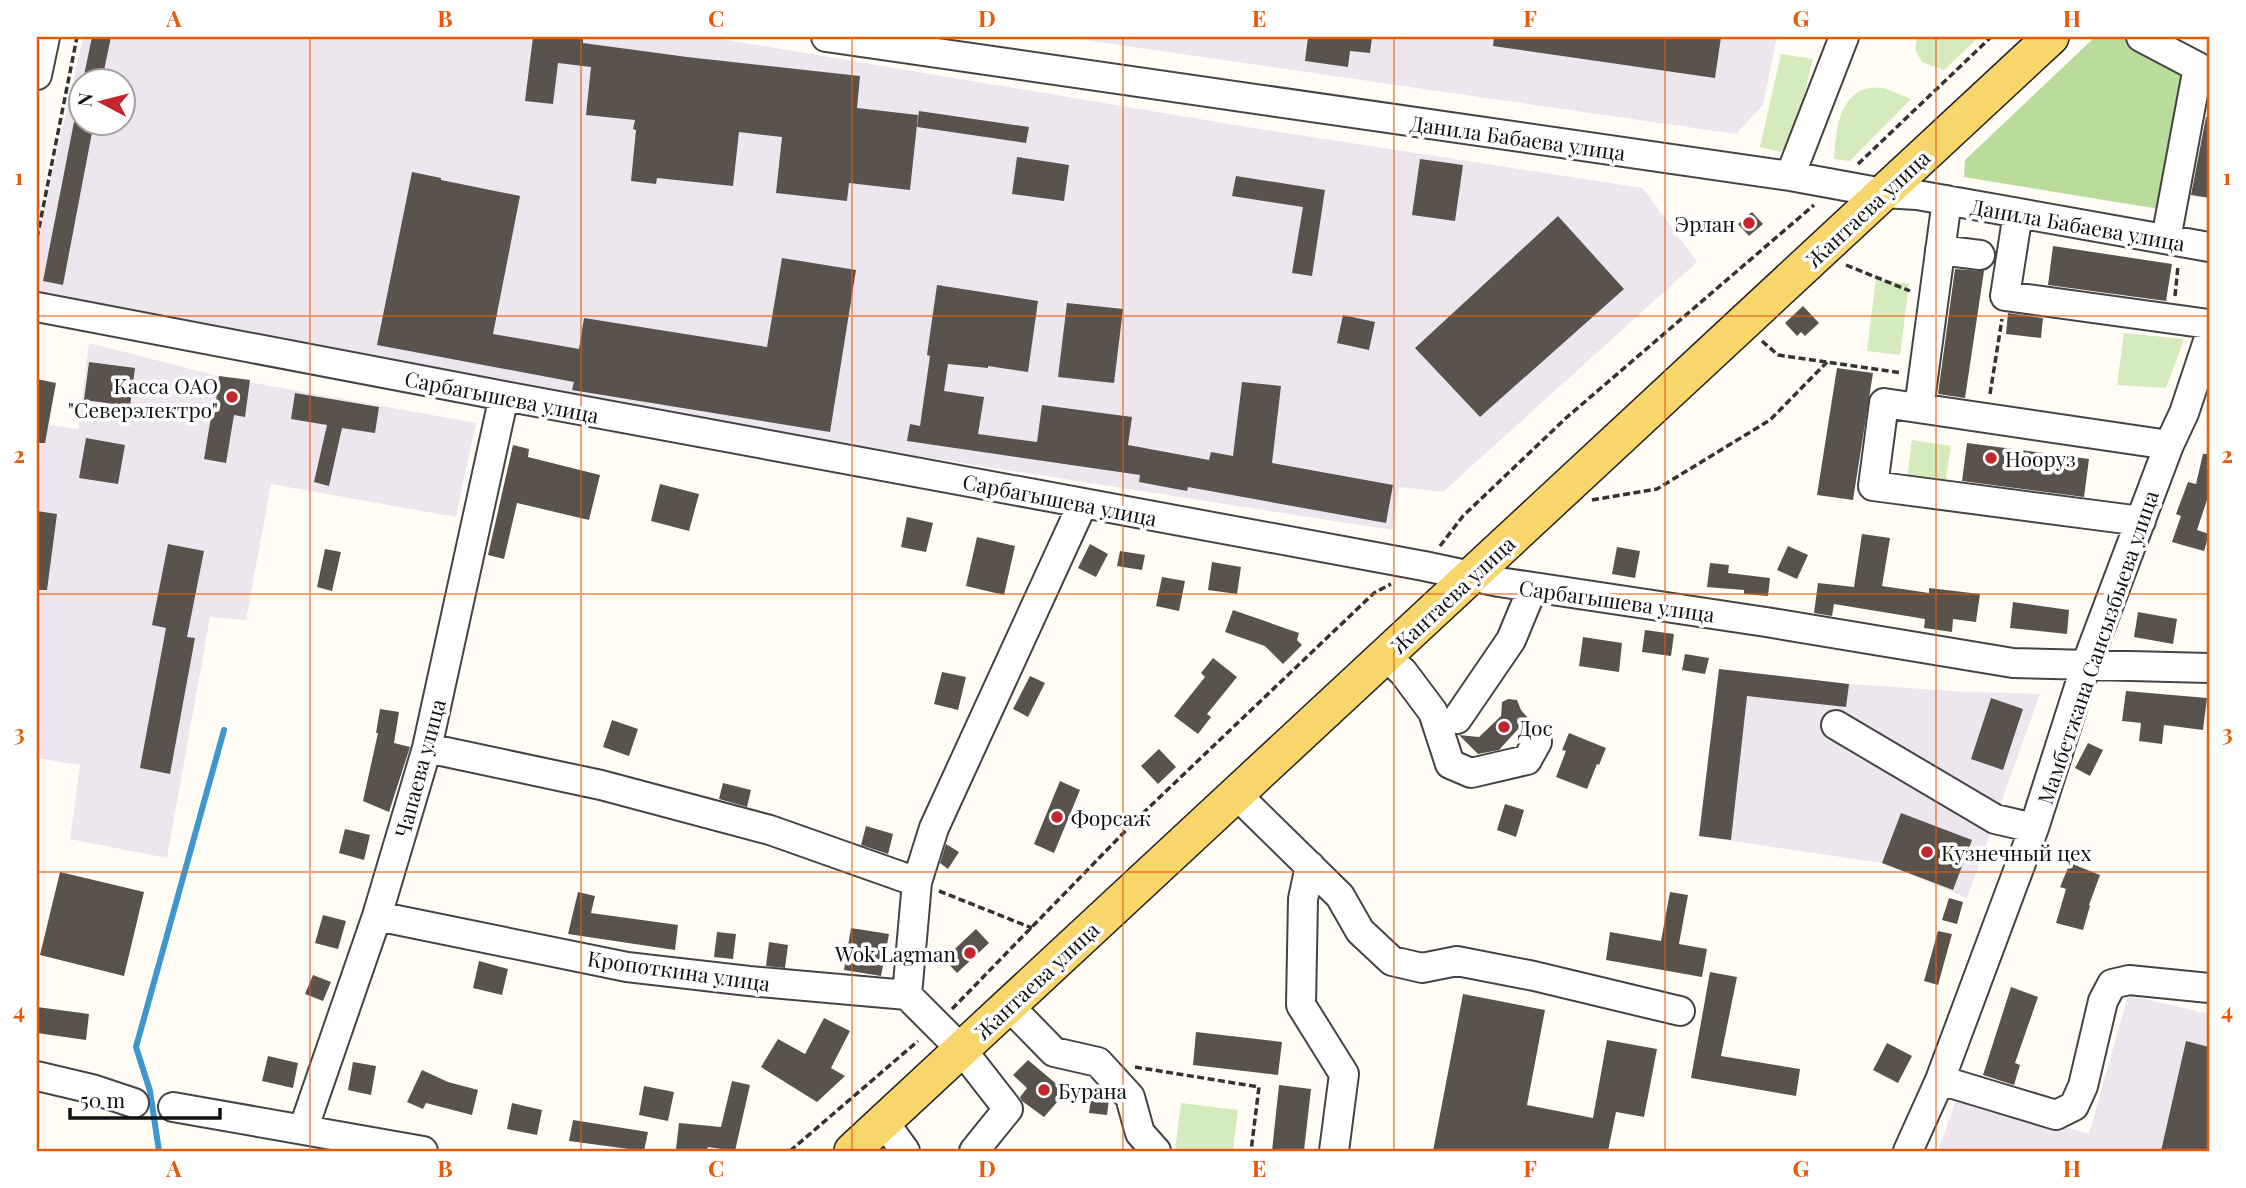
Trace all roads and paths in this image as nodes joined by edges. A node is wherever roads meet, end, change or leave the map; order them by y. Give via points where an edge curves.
1 (77, 37) edge
2 (832, 37) edge
3 (1844, 37) edge
4 (1991, 37) edge
5 (2051, 37) edge
6 (2141, 37) edge
7 (1790, 176) junction
8 (1837, 184) junction
9 (1883, 193) junction
10 (1947, 200) junction
11 (2018, 213) junction
12 (37, 239) edge
13 (2173, 241) junction
14 (2209, 247) edge
15 (1940, 250) junction
16 (1980, 255) dead end
17 (1843, 264) dead end
18 (2005, 296) junction
19 (1933, 301) junction
20 (37, 307) edge
21 (2172, 319) junction
22 (2209, 324) edge
23 (2209, 338) edge
24 (1761, 340) dead end
25 (1827, 362) junction
26 (1923, 376) junction
27 (504, 397) junction
28 (1919, 408) junction
29 (1987, 418) junction
30 (2169, 444) junction
31 (1587, 501) dead end
32 (1083, 503) junction
33 (2141, 521) junction
34 (1424, 566) junction
35 (1470, 577) junction
36 (1533, 587) junction
37 (1385, 656) junction
38 (2086, 665) junction
39 (2209, 668) edge
40 (1457, 719) dead end
41 (1836, 725) dead end
42 (1537, 742) dead end
43 (427, 748) junction
44 (1236, 794) junction
45 (2034, 828) junction
46 (1310, 866) junction
47 (917, 882) junction
48 (377, 916) junction
49 (1032, 928) junction
50 (2209, 988) edge
51 (906, 995) junction
52 (1009, 1006) junction
53 (1680, 1010) dead end
54 (937, 1025) junction
55 (962, 1050) junction
56 (1098, 1062) junction
57 (37, 1076) edge
58 (1940, 1080) junction
59 (134, 1104) dead end
60 (173, 1107) dead end
61 (884, 1122) junction
62 (303, 1130) junction
63 (423, 1151) edge
64 (790, 1151) edge
65 (852, 1151) edge
66 (905, 1151) edge
67 (974, 1151) edge
68 (1156, 1151) edge
69 (1251, 1151) edge
70 (1334, 1151) edge
71 (1908, 1151) edge

1 - 12 path
2 - 7 street, Данила Бабаева улица
3 - 7 street
4 - 8 path
5 - 9 main road, Жантаева улица
6 - 13 street via 2198,67
7 - 8 street, Данила Бабаева улица
8 - 9 street, Данила Бабаева улица
8 - 34 path via 1566,418 1463,516
9 - 10 street, Данила Бабаева улица
9 - 35 main road, Жантаева улица
10 - 11 street, Данила Бабаева улица
10 - 15 street
11 - 13 street, Данила Бабаева улица
11 - 18 street
13 - 14 street, Данила Бабаева улица
13 - 21 path
15 - 16 street
15 - 19 street
17 - 19 path
18 - 21 street
18 - 29 path
19 - 26 street
20 - 27 street, Сарбагышева улица
21 - 22 street
23 - 30 street, Мамбетжана Сансызбыева улица
24 - 25 path via 1778,355
25 - 26 path
25 - 31 path via 1770,420 1657,489
26 - 28 street
27 - 32 street, Сарбагышева улица
27 - 43 street, Чапаева улица
28 - 29 street
28 - 33 street via 1884,403 1874,486
29 - 30 street
30 - 33 street, Мамбетжана Сансызбыева улица
32 - 34 street, Сарбагышева улица
32 - 47 street via 934,828
33 - 38 street, Мамбетжана Сансызбыева улица
34 - 35 street, Сарбагышева улица
34 - 49 path via 1374,593 1141,815
35 - 36 street, Сарбагышева улица
35 - 37 main road, Жантаева улица
36 - 38 street, Сарбагышева улица via 2013,663
36 - 40 street via 1511,640
37 - 42 street via 1433,712 1450,764 1471,773 1516,763 1527,760
37 - 44 main road, Жантаева улица
38 - 39 street, Сарбагышева улица
38 - 45 street, Мамбетжана Сансызбыева улица
41 - 45 street via 1995,819
43 - 47 street via 601,785 770,830
43 - 48 street, Чапаева улица
44 - 46 street
44 - 52 main road, Жантаева улица
45 - 58 street, Мамбетжана Сансызбыева улица
46 - 53 street via 1340,896 1360,931 1392,961 1422,968 1457,961
46 - 70 street via 1303,899 1301,1005 1344,1074
47 - 49 path
47 - 51 street
48 - 51 street, Кропоткина улица via 626,967
48 - 62 street, Чапаева улица
49 - 54 path
50 - 58 street via 2129,980 2112,984 2103,1001 2083,1086 2074,1106 2056,1115
51 - 54 street
52 - 55 main road, Жантаева улица
52 - 56 street via 1054,1052
54 - 55 street
54 - 64 path
55 - 61 main road, Жантаева улица
55 - 67 street via 1008,1109
56 - 68 street via 1129,1097 1140,1133
56 - 69 path via 1259,1087
57 - 59 street
58 - 71 street, Мамбетжана Сансызбыева улица
60 - 62 street
61 - 65 main road, Жантаева улица
61 - 66 street
62 - 63 street

